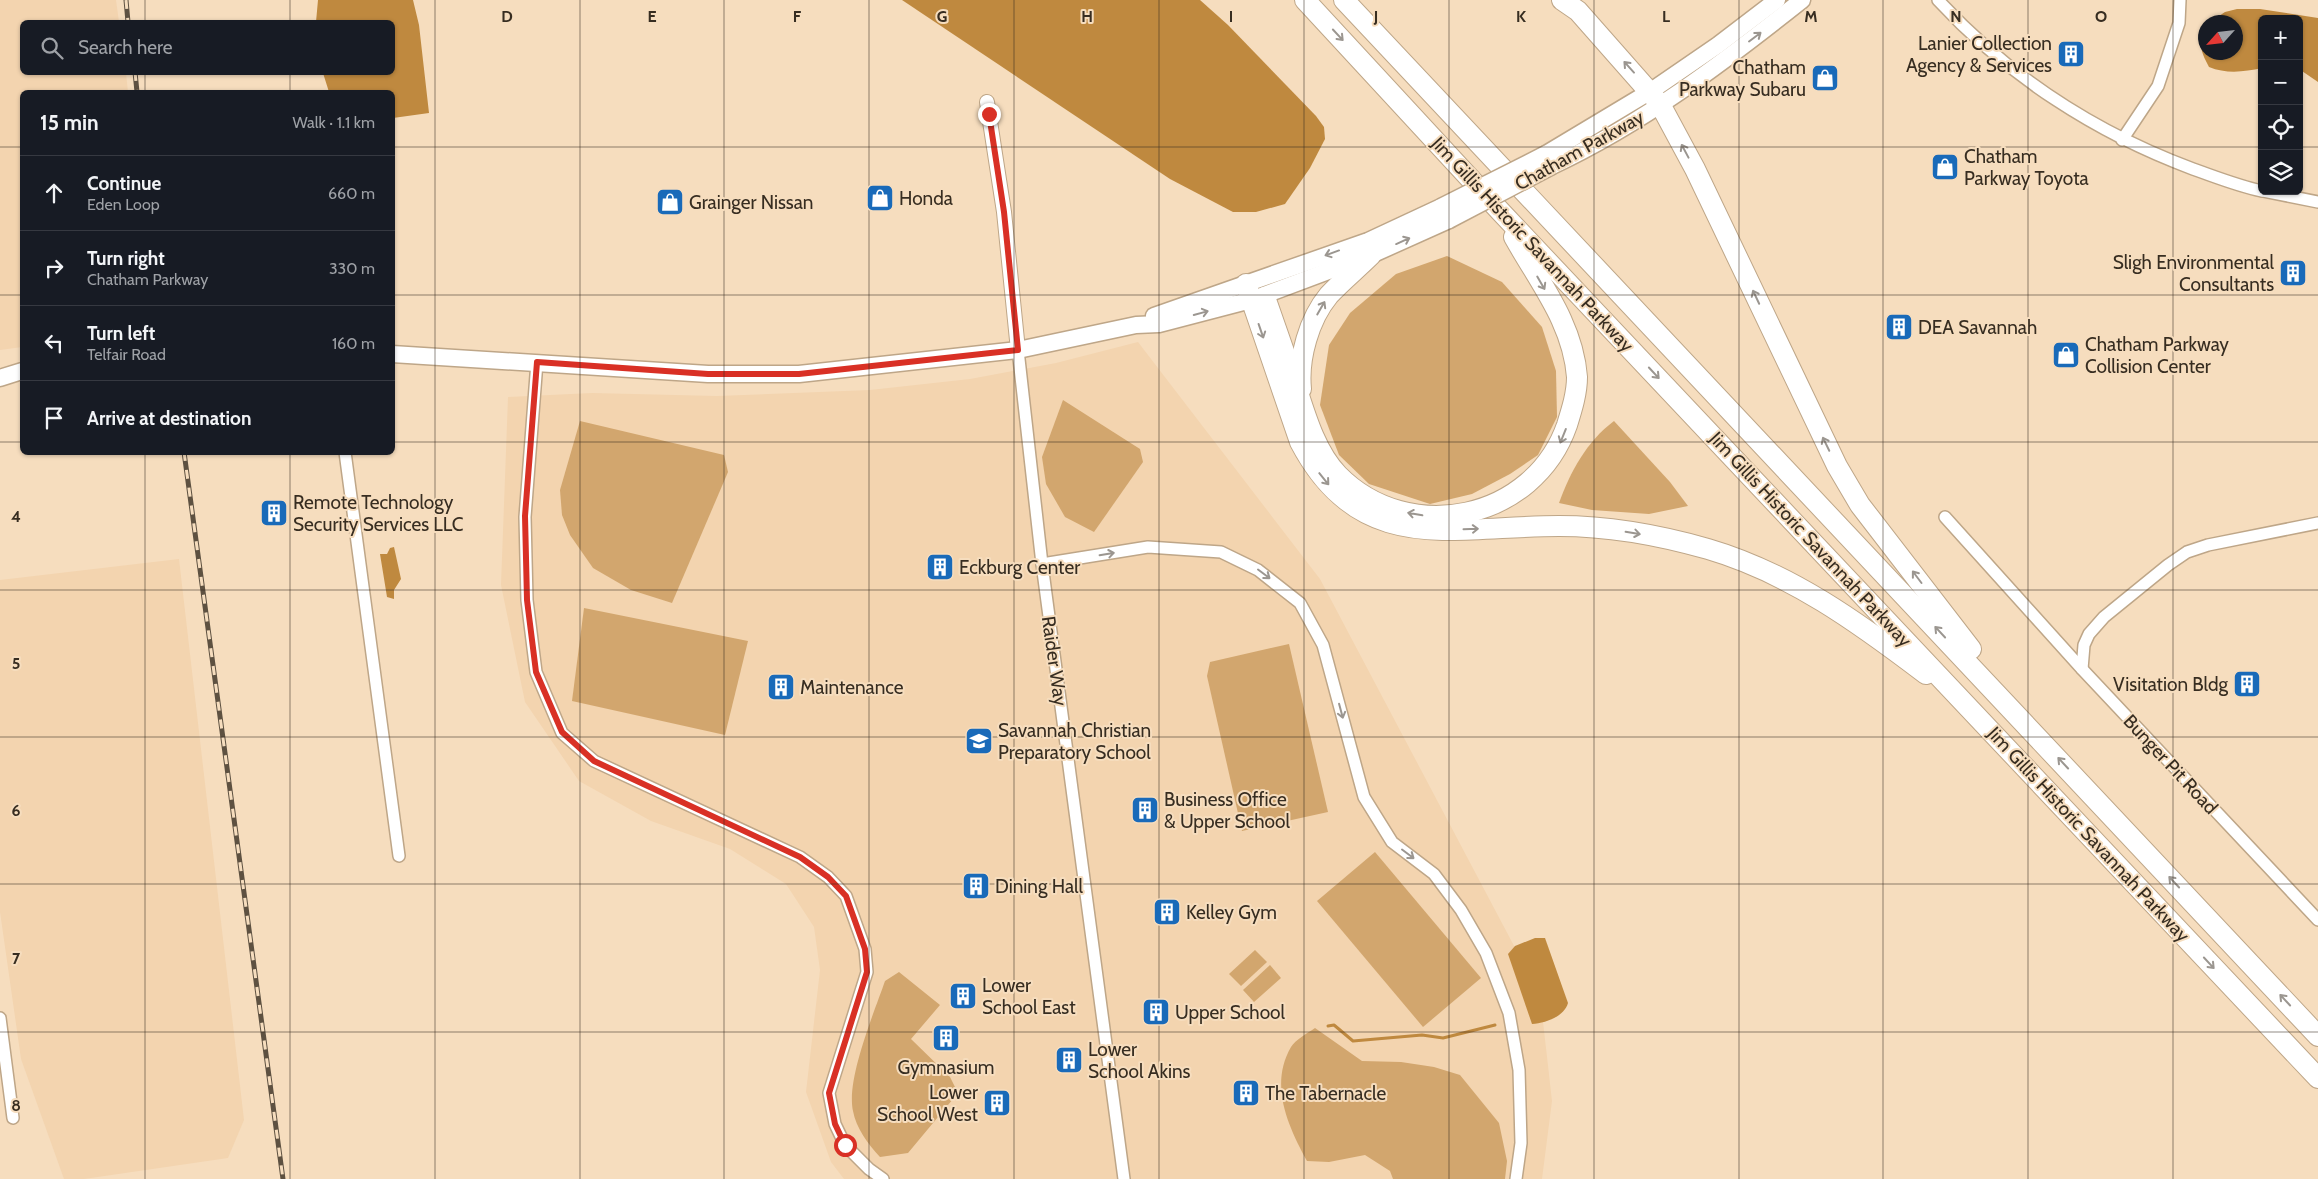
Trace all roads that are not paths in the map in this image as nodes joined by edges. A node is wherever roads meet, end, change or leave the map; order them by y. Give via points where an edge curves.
1 (1305, 0) edge
2 (1344, 0) edge
3 (1562, 0) edge
4 (1778, 0) edge
5 (1802, 0) edge
6 (1938, 0) edge
7 (2180, 0) edge
8 (1655, 97) junction
9 (987, 102) dead end
10 (2122, 140) junction
11 (2258, 190) edge
12 (2282, 195) edge
13 (2318, 202) edge
14 (1500, 210) junction
15 (1445, 214) junction
16 (1371, 255) junction
17 (1255, 290) junction
18 (1018, 350) junction
19 (395, 354) edge
20 (537, 362) junction
21 (20, 372) edge
22 (0, 378) edge
23 (1308, 422) junction
24 (345, 455) edge
25 (1945, 517) dead end
26 (2318, 523) edge
27 (1042, 564) junction
28 (2082, 669) junction
29 (2019, 715) junction
30 (1981, 718) junction
31 (399, 856) dead end
32 (2318, 920) edge
33 (0, 1018) edge
34 (2318, 1036) edge
35 (2318, 1078) edge
36 (13, 1118) dead end
37 (884, 1179) edge
38 (1124, 1179) edge
39 (1516, 1179) edge

1 -> 14 highway, Jim Gillis Historic Savannah Parkway
29 -> 2 highway, Jim Gillis Historic Savannah Parkway
8 -> 3 highway via 1578,11
4 - 8 main road, Chatham Parkway
8 -> 5 main road, Chatham Parkway via 1723,61
6 - 10 street via 1987,48 2048,96
7 - 10 street via 2179,23 2158,86
8 - 15 main road, Chatham Parkway, bridge via 1549,160
29 -> 8 highway via 1860,505 1837,466 1695,169
9 - 18 street via 1004,212
10 - 11 street via 2236,185
12 - 13 street
14 -> 23 highway via 1564,322 1573,345 1577,378 1574,404 1554,455 1513,494 1475,511 1448,517 1416,516 1383,506 1360,494 1337,474 1321,451
14 -> 30 highway, Jim Gillis Historic Savannah Parkway
16 -> 15 main road, Chatham Parkway
15 -> 17 main road, Chatham Parkway via 1368,241
16 - 17 main road, Chatham Parkway
23 -> 16 highway via 1300,386 1301,362 1311,326 1329,296
17 - 18 main road, Chatham Parkway via 1158,314 1136,325
17 - 23 highway
17 -> 30 highway via 1300,442 1326,483 1357,508 1410,529 1597,527 1661,537 1709,549 1778,576 1840,611
18 - 20 main road, Chatham Parkway via 799,374 708,374
18 - 27 street, Raider Way
19 - 20 main road, Chatham Parkway
20 - 37 street via 525,516 527,600 536,672 562,732 594,761 800,857 828,877 846,896 865,949 867,972 829,1093 835,1124 845,1145 868,1169
21 - 22 main road
24 - 31 street
25 - 28 street, Bunger Pit Road
26 - 28 street via 2187,552 2104,617 2084,645
27 - 38 street, Raider Way
27 -> 39 street via 1148,547 1221,552 1258,570 1300,603 1323,645 1364,797 1392,842 1434,874 1461,910 1486,953 1509,1013 1519,1070 1521,1143
28 - 32 street, Bunger Pit Road
34 -> 29 highway, Jim Gillis Historic Savannah Parkway
30 -> 35 highway, Jim Gillis Historic Savannah Parkway
33 - 36 street

